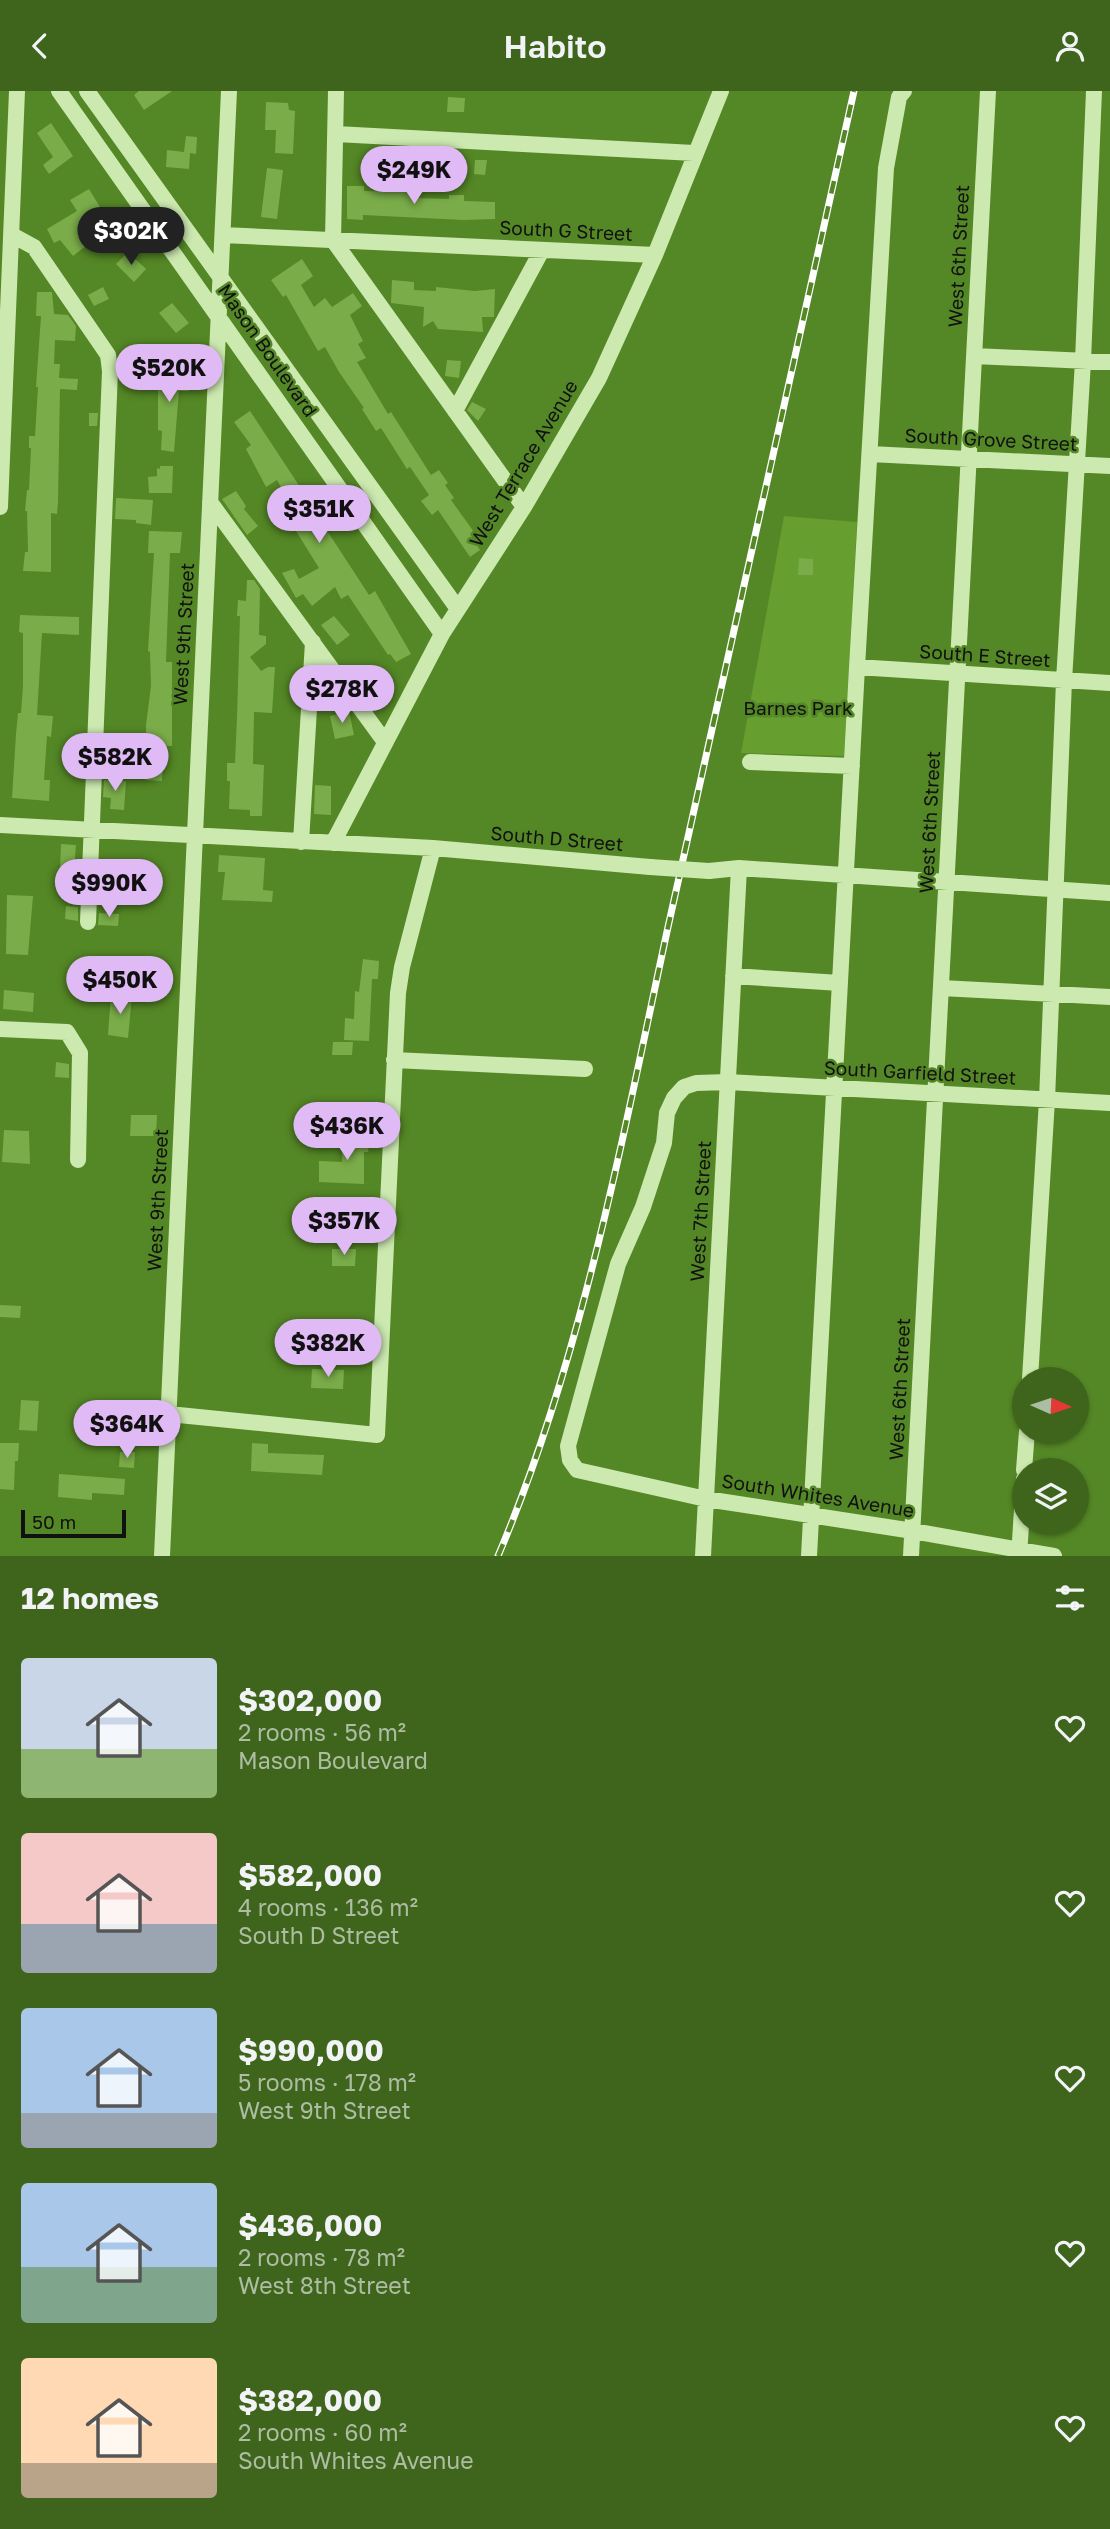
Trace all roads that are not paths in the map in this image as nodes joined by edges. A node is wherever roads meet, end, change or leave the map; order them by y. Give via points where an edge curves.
1 (17, 91) edge
2 (59, 91) edge
3 (87, 91) edge
4 (229, 91) edge
5 (336, 91) edge
6 (721, 91) edge
7 (905, 91) edge
8 (988, 91) edge
9 (1094, 91) edge
10 (335, 134) junction
11 (694, 153) junction
12 (7, 187) edge
13 (12, 235) junction
14 (223, 235) junction
15 (334, 240) junction
16 (542, 250) junction
17 (655, 255) junction
18 (221, 276) junction
19 (219, 317) junction
20 (974, 356) junction
21 (1083, 361) junction
22 (1110, 362) edge
23 (3, 395) edge
24 (455, 411) junction
25 (870, 454) junction
26 (969, 459) junction
27 (1077, 464) junction
28 (1110, 465) edge
29 (210, 502) junction
30 (0, 507) edge
31 (524, 507) junction
32 (458, 609) junction
33 (442, 634) junction
34 (313, 642) junction
35 (857, 667) junction
36 (957, 674) junction
37 (1064, 681) junction
38 (1110, 683) edge
39 (385, 742) junction
40 (750, 762) dead end
41 (852, 766) junction
42 (0, 825) edge
43 (90, 830) junction
44 (195, 835) junction
45 (301, 842) junction
46 (333, 843) junction
47 (433, 848) junction
48 (739, 868) junction
49 (847, 875) junction
50 (947, 880) junction
51 (1055, 889) junction
52 (1110, 893) edge
53 (88, 922) dead end
54 (733, 976) junction
55 (840, 983) junction
56 (941, 988) junction
57 (1051, 994) junction
58 (1110, 997) edge
59 (0, 1029) edge
60 (394, 1060) junction
61 (585, 1069) dead end
62 (728, 1082) junction
63 (834, 1088) junction
64 (935, 1094) junction
65 (1046, 1100) junction
66 (1110, 1103) edge
67 (78, 1160) dead end
68 (1031, 1367) edge
69 (169, 1414) junction
70 (578, 1470) joint
71 (706, 1499) junction
72 (811, 1515) junction
73 (913, 1531) junction
74 (1020, 1535) edge
75 (1019, 1553) edge
76 (162, 1556) edge
77 (703, 1556) edge
78 (809, 1556) edge
79 (911, 1556) edge
80 (1054, 1556) edge

1 - 12 street
2 - 19 street, Mason Boulevard
3 - 18 street, Mason Boulevard
4 - 14 street, West 9th Street
5 - 10 street
6 - 11 street, West Terrace Avenue
7 - 25 street via 899,97 886,168
8 - 20 street, West 6th Street
9 - 21 street
10 - 11 street
10 - 15 street
11 - 17 street, West Terrace Avenue
12 - 13 street
13 - 23 street
13 - 43 street via 34,247 108,355
14 - 15 street, South G Street
14 - 18 street, West 9th Street
15 - 16 street, South G Street
15 - 24 street
16 - 17 street, South G Street
16 - 24 street
17 - 31 street, West Terrace Avenue via 599,378
18 - 19 street, West 9th Street
18 - 32 street, Mason Boulevard
19 - 29 street, West 9th Street
19 - 33 street, Mason Boulevard
20 - 21 street
20 - 26 street, West 6th Street
21 - 22 street
21 - 27 street
23 - 30 street
24 - 31 street
25 - 26 street, South Grove Street
25 - 35 street
26 - 27 street, South Grove Street
26 - 36 street, West 6th Street
27 - 28 street, South Grove Street
27 - 37 street
29 - 34 street
29 - 44 street, West 9th Street
31 - 32 street, West Terrace Avenue
32 - 33 street, West Terrace Avenue
33 - 39 street, West Terrace Avenue
34 - 39 street
34 - 45 street
35 - 36 street, South E Street
35 - 41 street
36 - 37 street, South E Street
36 - 50 street, West 6th Street
37 - 38 street, South E Street
37 - 51 street
39 - 46 street, West Terrace Avenue
40 - 41 street
41 - 49 street
42 - 43 street, South D Street
43 - 44 street, South D Street
43 - 53 street
44 - 45 street, South D Street
44 - 69 street, West 9th Street
45 - 46 street, South D Street
46 - 47 street, South D Street
47 - 48 street, South D Street, bridge via 650,867
47 - 60 street via 402,967
48 - 49 street, South D Street
48 - 54 street, West 7th Street
49 - 50 street, South D Street
49 - 55 street
50 - 51 street, South D Street
50 - 56 street, West 6th Street
51 - 52 street, South D Street
51 - 57 street
54 - 55 street
54 - 62 street, West 7th Street
55 - 63 street
56 - 57 street
56 - 64 street, West 6th Street
57 - 58 street
57 - 65 street
59 - 67 street via 67,1032 80,1053
60 - 61 street
60 - 69 street via 377,1435
62 - 63 street, South Garfield Street
62 - 70 street, South Garfield Street via 684,1087 667,1113 664,1143 618,1264 573,1422 568,1446 570,1460
62 - 71 street, West 7th Street
63 - 64 street, South Garfield Street
63 - 72 street
64 - 65 street, South Garfield Street
64 - 73 street, West 6th Street
65 - 66 street, South Garfield Street
65 - 68 street
69 - 76 street, West 9th Street
70 - 71 street, South Whites Avenue
71 - 72 street, South Whites Avenue
71 - 77 street, West 7th Street
72 - 73 street, South Whites Avenue
72 - 78 street
73 - 75 street, South Whites Avenue
73 - 79 street, West 6th Street
74 - 75 street
75 - 80 street, South Whites Avenue

